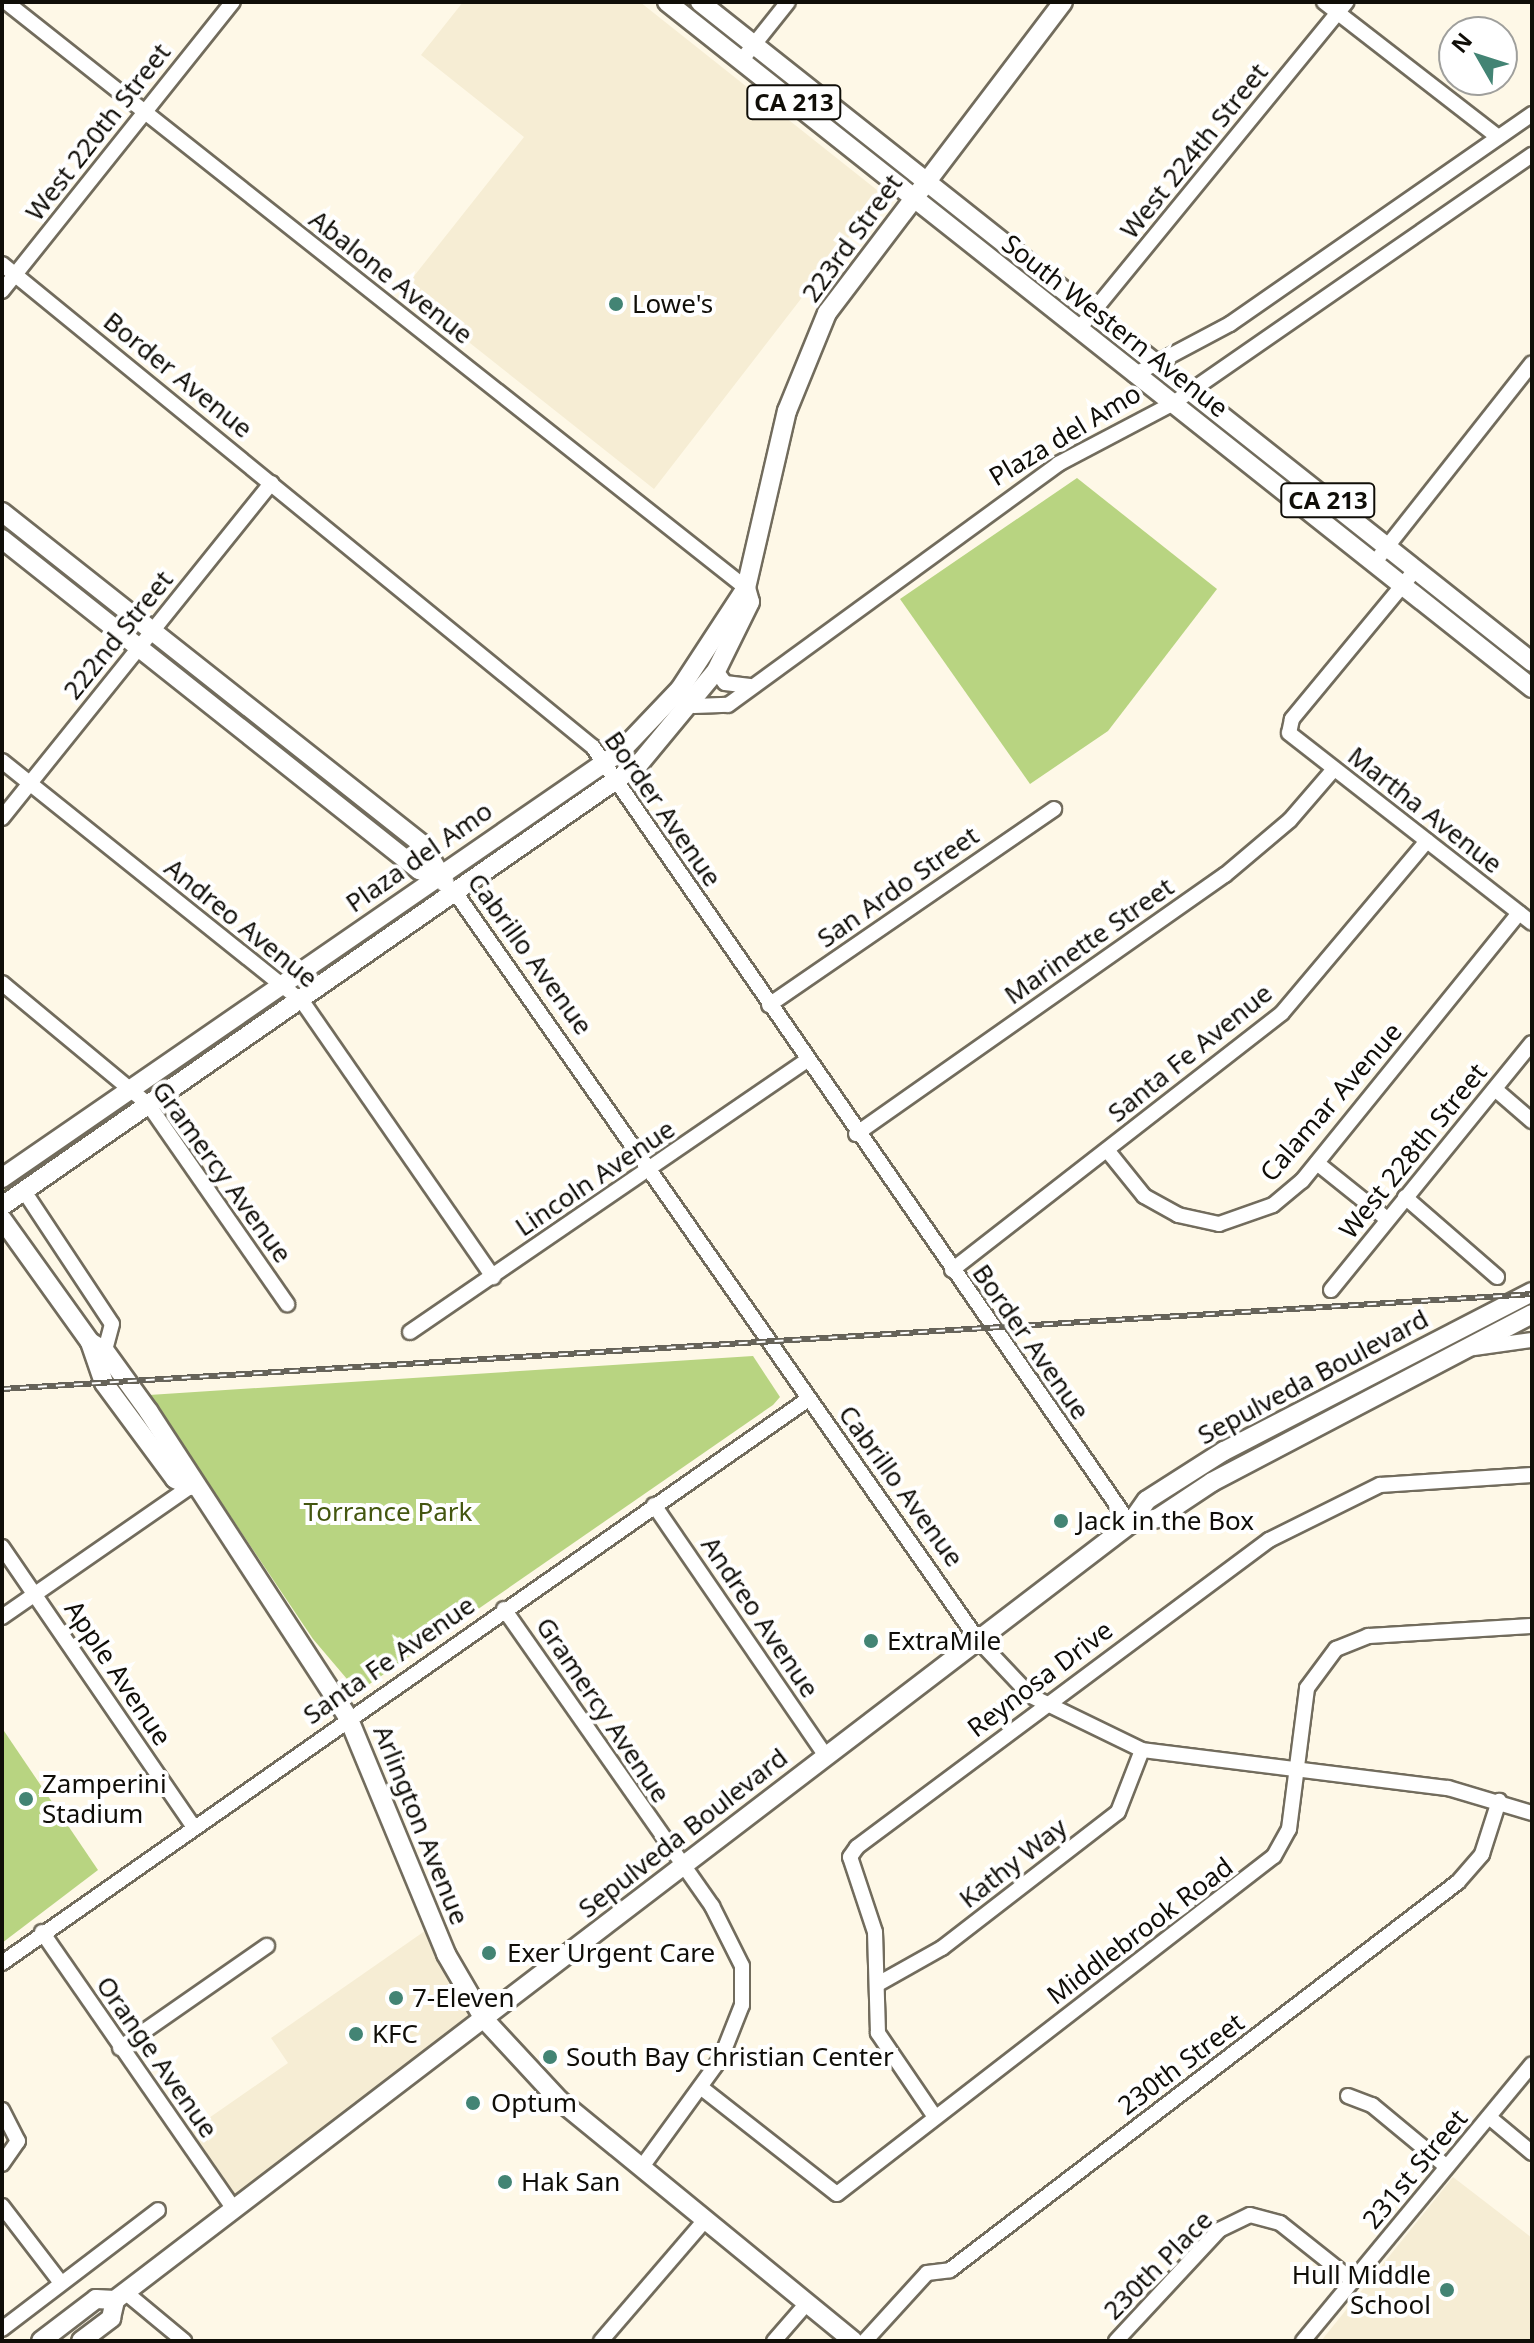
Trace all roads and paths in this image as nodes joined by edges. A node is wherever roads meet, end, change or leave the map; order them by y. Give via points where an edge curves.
1 (6, 2) edge
2 (233, 2) edge
3 (667, 2) edge
4 (700, 2) edge
5 (788, 2) edge
6 (1063, 2) edge
7 (1324, 2) edge
8 (1342, 8) edge
9 (754, 45) junction
10 (741, 61) junction
11 (144, 112) junction
12 (1532, 114) edge
13 (1498, 137) junction
14 (1531, 158) edge
15 (926, 180) junction
16 (912, 198) junction
17 (2, 264) edge
18 (15, 275) junction
19 (2, 291) edge
20 (1093, 313) junction
21 (1078, 330) junction
22 (1532, 363) edge
23 (1157, 364) junction
24 (1134, 375) junction
25 (1191, 390) junction
26 (1172, 404) junction
27 (271, 483) junction
28 (2, 512) edge
29 (2, 539) edge
30 (1387, 547) junction
31 (1375, 562) junction
32 (1416, 569) junction
33 (1403, 585) junction
34 (746, 588) junction
35 (152, 631) junction
36 (139, 648) junction
37 (1532, 662) edge
38 (716, 671) junction
39 (750, 686) junction
40 (1532, 688) edge
41 (694, 706) junction
42 (2, 761) edge
43 (603, 763) junction
44 (1334, 769) junction
45 (29, 783) junction
46 (615, 784) junction
47 (1054, 809) dead end
48 (2, 818) edge
49 (1427, 841) junction
50 (437, 875) junction
51 (455, 892) junction
52 (1519, 913) junction
53 (1532, 923) edge
54 (2, 983) edge
55 (281, 984) junction
56 (302, 1001) junction
57 (769, 1005) junction
58 (1532, 1043) edge
59 (805, 1062) junction
60 (131, 1087) junction
61 (1495, 1089) junction
62 (148, 1104) junction
63 (1532, 1121) edge
64 (856, 1134) junction
65 (1107, 1150) junction
66 (1317, 1163) junction
67 (652, 1169) junction
68 (2, 1178) edge
69 (24, 1191) junction
70 (1405, 1197) junction
71 (2, 1206) edge
72 (2, 1219) edge
73 (1387, 1219) junction
74 (952, 1270) junction
75 (493, 1277) junction
76 (1497, 1277) dead end
77 (1331, 1290) dead end
78 (1532, 1292) edge
79 (287, 1304) dead end
80 (1532, 1314) edge
81 (410, 1332) dead end
82 (1532, 1340) edge
83 (98, 1346) junction
84 (1470, 1349) junction
85 (807, 1400) junction
86 (1298, 1413) junction
87 (1307, 1432) junction
88 (1532, 1475) edge
89 (191, 1486) junction
90 (654, 1505) junction
91 (1130, 1524) junction
92 (2, 1547) edge
93 (35, 1595) junction
94 (504, 1609) junction
95 (2, 1617) edge
96 (1532, 1626) edge
97 (978, 1640) junction
98 (1044, 1706) junction
99 (348, 1717) junction
100 (1142, 1750) junction
101 (826, 1756) junction
102 (1296, 1769) junction
103 (1499, 1801) junction
104 (1532, 1813) edge
105 (193, 1826) junction
106 (681, 1867) junction
107 (42, 1932) junction
108 (267, 1946) dead end
109 (2, 1963) edge
110 (878, 1984) junction
111 (484, 2019) junction
112 (120, 2048) junction
113 (1532, 2064) edge
114 (703, 2089) junction
115 (1348, 2096) dead end
116 (2, 2110) edge
117 (935, 2117) junction
118 (1489, 2117) junction
119 (1532, 2153) edge
120 (2, 2164) edge
121 (1447, 2167) junction
122 (641, 2168) junction
123 (2, 2206) edge
124 (234, 2209) junction
125 (158, 2210) dead end
126 (705, 2220) junction
127 (1352, 2280) junction
128 (61, 2283) junction
129 (120, 2296) junction
130 (807, 2303) junction
131 (2, 2329) edge
132 (41, 2341) edge
133 (81, 2341) edge
134 (184, 2341) edge
135 (601, 2341) edge
136 (774, 2341) edge
137 (853, 2341) edge
138 (865, 2341) edge
139 (1116, 2341) edge
140 (1303, 2341) edge

1 - 11 street, Abalone Avenue
2 - 11 street, West 220th Street
3 - 10 main road, South Western Avenue / CA 213
4 - 9 main road, South Western Avenue / CA 213
5 - 9 street
6 - 15 main road, 223rd Street
7 - 8 street
8 - 13 street
8 - 20 street, West 224th Street
9 - 10 street
9 - 15 main road, South Western Avenue / CA 213
10 - 16 main road, South Western Avenue / CA 213
11 - 18 street, West 220th Street
11 - 34 street, Abalone Avenue
12 - 13 street, Plaza del Amo
13 - 23 street, Plaza del Amo via 1230,324
14 - 25 street, Plaza del Amo
15 - 16 main road, 223rd Street
15 - 20 main road, South Western Avenue / CA 213
16 - 21 main road, South Western Avenue / CA 213
16 - 34 main road, 223rd Street via 813,339 787,411
17 - 18 street, Border Avenue
18 - 19 street, West 220th Street
18 - 27 street, Border Avenue
20 - 21 street, West 224th Street
20 - 23 main road, South Western Avenue / CA 213
21 - 24 main road, South Western Avenue / CA 213
22 - 30 street
23 - 24 street, Plaza del Amo
23 - 25 main road, South Western Avenue / CA 213
24 - 26 main road, South Western Avenue / CA 213
25 - 26 street, Plaza del Amo
25 - 30 main road, South Western Avenue / CA 213
26 - 31 main road, South Western Avenue / CA 213
26 - 39 street, Plaza del Amo via 1058,464
27 - 35 street, 222nd Street
27 - 43 street, Border Avenue via 571,726
28 - 35 main road, Cabrillo Avenue
29 - 36 main road, Cabrillo Avenue
30 - 31 street
30 - 32 main road, South Western Avenue / CA 213
31 - 33 main road, South Western Avenue / CA 213
32 - 33 street
32 - 37 main road, South Western Avenue / CA 213
33 - 40 main road, South Western Avenue / CA 213
33 - 44 street, Martha Avenue via 1292,719 1289,733
34 - 38 main road, Plaza del Amo via 750,602
34 - 43 main road, Plaza del Amo via 680,689 640,735
35 - 36 street, 222nd Street
35 - 50 main road, Cabrillo Avenue via 423,845
36 - 45 street, 222nd Street
36 - 50 main road, Cabrillo Avenue via 419,870
38 - 39 street via 725,683
38 - 41 main road, Plaza del Amo
39 - 41 street, Plaza del Amo via 728,705
41 - 46 main road, Plaza del Amo
42 - 45 street, Andreo Avenue
43 - 46 street, Border Avenue
43 - 50 main road, Plaza del Amo
44 - 49 street, Martha Avenue
44 - 64 street, Marinette Street via 1290,820 1225,875
45 - 48 street, 222nd Street
45 - 55 street, Andreo Avenue
46 - 51 main road, Plaza del Amo
46 - 57 street, Border Avenue
47 - 57 street, San Ardo Street
49 - 52 street, Martha Avenue
49 - 65 street, Santa Fe Avenue via 1282,1013
50 - 51 main road, Cabrillo Avenue
50 - 55 main road, Plaza del Amo
51 - 56 main road, Plaza del Amo
51 - 67 street, Cabrillo Avenue
52 - 53 street, Martha Avenue
52 - 66 street, Calamar Avenue
54 - 60 street, Gramercy Avenue
55 - 56 street, Andreo Avenue
55 - 60 main road, Plaza del Amo
56 - 62 main road, Plaza del Amo
56 - 75 street, Andreo Avenue
57 - 59 street, Border Avenue
58 - 61 street, West 228th Street
59 - 64 street, Border Avenue
59 - 67 street, Lincoln Avenue
60 - 62 street, Gramercy Avenue
60 - 68 main road, Plaza del Amo
61 - 63 street
61 - 70 street, West 228th Street
62 - 69 main road, Plaza del Amo
62 - 79 street, Gramercy Avenue
64 - 74 street, Border Avenue
65 - 66 street, Calamar Avenue via 1160,1208 1219,1224 1273,1205
65 - 74 street, Santa Fe Avenue
66 - 73 street
67 - 75 street, Lincoln Avenue
67 - 85 street, Cabrillo Avenue
69 - 71 main road, Plaza del Amo
69 - 83 street, Arlington Avenue via 112,1324 112,1345
70 - 73 street, West 228th Street
70 - 76 street
72 - 83 main road, Arlington Avenue
73 - 77 street, West 228th Street
74 - 91 street, Border Avenue
75 - 81 street, Lincoln Avenue
78 - 86 main road, Sepulveda Boulevard
80 - 84 main road, Sepulveda Boulevard
82 - 84 street
83 - 89 main road, Arlington Avenue via 104,1383 175,1479
84 - 87 main road, Sepulveda Boulevard
85 - 90 street, Santa Fe Avenue
85 - 97 street, Cabrillo Avenue
86 - 87 main road
86 - 91 main road, Sepulveda Boulevard via 1179,1478
87 - 91 main road, Sepulveda Boulevard via 1158,1518
88 - 98 street, Reynosa Drive via 1396,1483 1356,1494 1230,1565
89 - 93 street
89 - 99 main road, Arlington Avenue
90 - 94 street, Santa Fe Avenue
90 - 101 street, Andreo Avenue
91 - 97 main road, Sepulveda Boulevard
92 - 93 street, Apple Avenue
93 - 95 street
93 - 105 street, Apple Avenue
94 - 99 street, Santa Fe Avenue
94 - 106 street, Gramercy Avenue
96 - 102 street, Middlebrook Road via 1368,1636 1336,1649 1307,1688
97 - 98 street, Cabrillo Avenue
97 - 101 main road, Sepulveda Boulevard
98 - 100 street, Cabrillo Avenue
98 - 110 street, Reynosa Drive via 853,1852 875,1932
99 - 105 street, Santa Fe Avenue
99 - 111 main road, Arlington Avenue via 446,1954
100 - 102 street, Cabrillo Avenue
100 - 110 street, Kathy Way via 1118,1812 942,1948
101 - 106 main road, Sepulveda Boulevard
102 - 103 street, Cabrillo Avenue
102 - 117 street, Middlebrook Road via 1289,1829 1274,1856
103 - 104 street, Cabrillo Avenue
103 - 138 street, 230th Street via 1482,1854 1458,1882 950,2270 927,2273
105 - 107 street, Santa Fe Avenue
106 - 111 main road, Sepulveda Boulevard
106 - 114 street, Gramercy Avenue via 727,1928 745,1986 736,2026
107 - 109 street, Santa Fe Avenue
107 - 112 street, Orange Avenue
108 - 112 street
110 - 117 street, Reynosa Drive via 883,2049
111 - 122 main road, Arlington Avenue via 540,2084
111 - 124 main road, Sepulveda Boulevard
112 - 124 street, Orange Avenue
113 - 118 street, 231st Street
114 - 117 street, Middlebrook Road via 831,2194
114 - 122 street, Gramercy Avenue
115 - 121 street via 1372,2105
116 - 120 street via 18,2141
118 - 119 street
118 - 121 street, 231st Street
121 - 127 street, 231st Street
122 - 126 main road, Arlington Avenue
123 - 128 street
124 - 129 main road, Sepulveda Boulevard
125 - 128 street
126 - 130 main road, Arlington Avenue
126 - 135 street
127 - 139 street, 230th Place via 1280,2223 1250,2215 1219,2230
127 - 140 street, 231st Street
128 - 131 street
129 - 132 main road, Sepulveda Boulevard via 96,2299
129 - 133 main road, Sepulveda Boulevard via 111,2318
129 - 134 street
130 - 136 street
130 - 137 main road, Arlington Avenue

